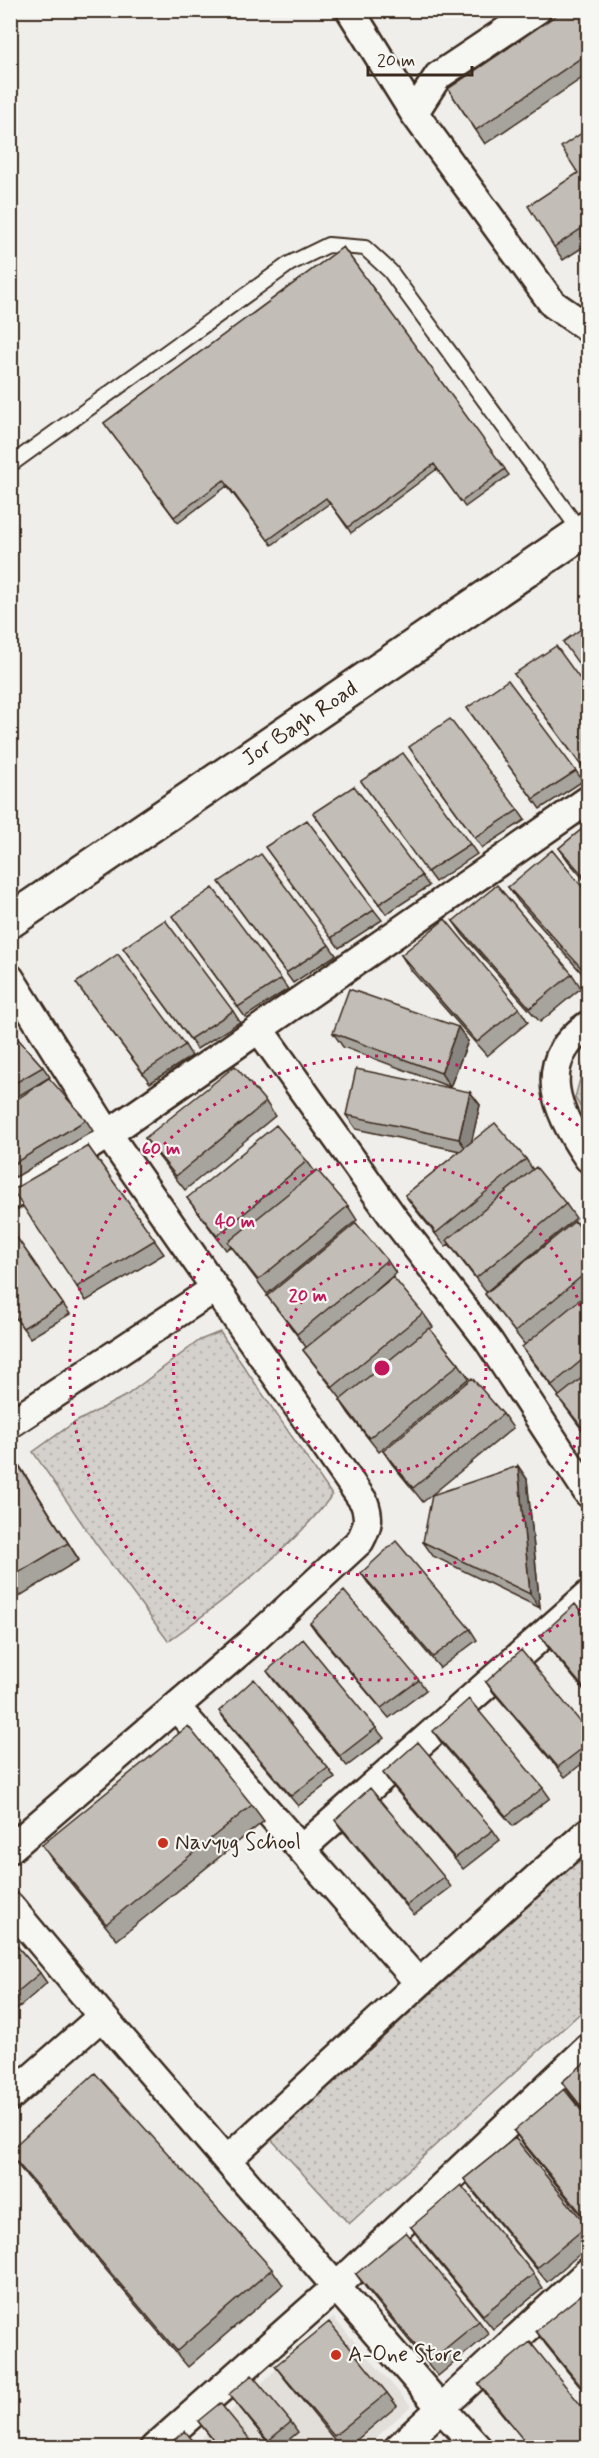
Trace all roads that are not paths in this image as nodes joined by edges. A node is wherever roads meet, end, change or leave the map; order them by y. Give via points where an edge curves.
1 (350, 10) edge
2 (537, 10) edge
3 (414, 113) junction
4 (588, 328) edge
5 (10, 465) edge
6 (585, 530) edge
7 (588, 800) edge
8 (10, 921) edge
9 (10, 978) edge
10 (588, 1025) edge
11 (259, 1029) junction
12 (108, 1134) junction
13 (588, 1158) edge
14 (10, 1197) edge
15 (214, 1288) junction
16 (10, 1424) edge
17 (588, 1493) edge
18 (588, 1595) edge
19 (176, 1707) junction
20 (588, 1832) edge
21 (10, 1849) edge
22 (301, 1849) junction
23 (10, 1906) edge
24 (419, 1983) junction
25 (102, 2016) junction
26 (588, 2048) edge
27 (10, 2097) edge
28 (228, 2159) junction
29 (588, 2272) edge
30 (337, 2286) junction
31 (441, 2408) junction
32 (154, 2448) edge
33 (398, 2448) edge
34 (478, 2448) edge

1 - 3 street
2 - 3 street via 438,76
3 - 4 street via 553,304
5 - 6 lane via 289,264 328,245 365,248 390,272
6 - 8 street, Jor Bagh Road
7 - 11 street
9 - 12 street
10 - 13 street via 572,1036 558,1057 554,1083 562,1113
11 - 12 street
11 - 17 street via 488,1340
12 - 14 street
12 - 15 street
15 - 16 street
15 - 19 street via 364,1502 369,1515 360,1541
18 - 22 street
19 - 21 street
19 - 22 street
20 - 24 street
22 - 24 street
23 - 25 street
24 - 28 street
25 - 27 street
25 - 28 street
26 - 30 street
28 - 30 street
29 - 31 street
30 - 31 street
30 - 32 street
31 - 33 street
31 - 34 street

